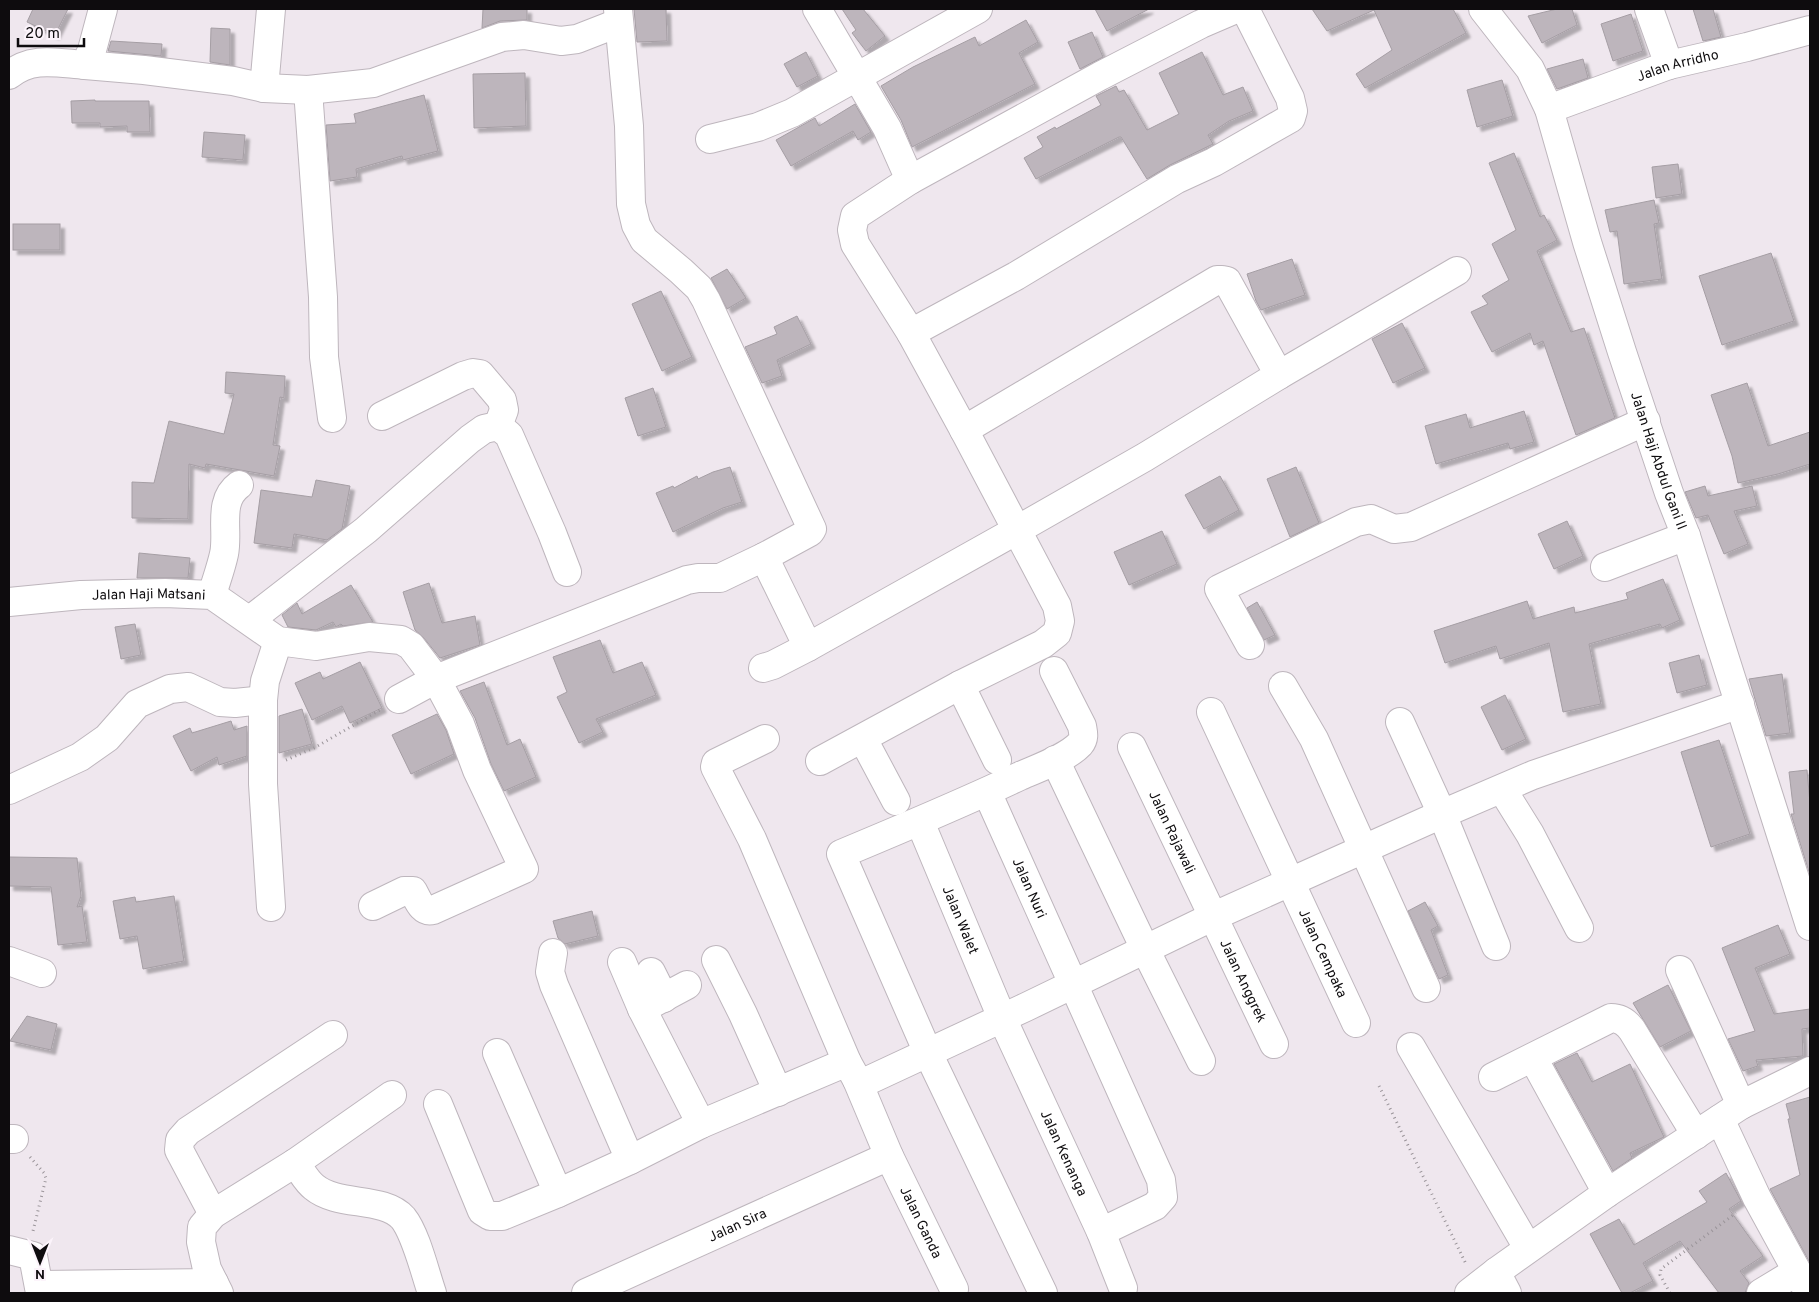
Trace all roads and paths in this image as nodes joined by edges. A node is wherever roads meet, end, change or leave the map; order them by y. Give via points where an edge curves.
1 (103, 9) edge
2 (272, 9) edge
3 (817, 9) edge
4 (978, 9) edge
5 (1236, 9) edge
6 (1245, 9) edge
7 (1483, 9) edge
8 (1649, 9) edge
9 (950, 15) edge
10 (618, 16) edge
11 (1799, 34) edge
12 (1669, 64) junction
13 (85, 65) junction
14 (9, 74) edge
15 (858, 77) junction
16 (264, 88) junction
17 (308, 90) junction
18 (1549, 110) junction
19 (710, 139) dead end
20 (910, 180) junction
21 (1457, 271) dead end
22 (911, 333) junction
23 (1279, 375) junction
24 (382, 416) dead end
25 (332, 418) dead end
26 (1646, 421) junction
27 (498, 426) junction
28 (964, 430) junction
29 (239, 485) dead end
30 (1018, 530) junction
31 (1686, 536) junction
32 (764, 557) junction
33 (1605, 567) dead end
34 (567, 572) dead end
35 (212, 595) junction
36 (9, 602) edge
37 (250, 620) junction
38 (278, 641) junction
39 (1250, 645) dead end
40 (808, 646) junction
41 (763, 668) dead end
42 (1054, 671) dead end
43 (436, 678) junction
44 (960, 685) junction
45 (1284, 686) dead end
46 (399, 699) joint
47 (262, 700) junction
48 (1740, 704) junction
49 (1211, 712) dead end
50 (1400, 722) dead end
51 (765, 739) dead end
52 (863, 739) junction
53 (1132, 747) dead end
54 (997, 760) dead end
55 (1055, 760) junction
56 (820, 761) dead end
57 (1516, 782) junction
58 (263, 784) junction
59 (9, 790) edge
60 (986, 792) junction
61 (896, 801) dead end
62 (1442, 814) junction
63 (920, 822) junction
64 (1363, 848) junction
65 (1291, 883) junction
66 (271, 906) dead end
67 (373, 906) dead end
68 (1212, 917) junction
69 (1810, 926) edge
70 (1579, 928) dead end
71 (1496, 946) dead end
72 (1145, 949) junction
73 (553, 953) dead end
74 (716, 960) dead end
75 (9, 961) edge
76 (622, 962) dead end
77 (1680, 970) dead end
78 (650, 972) dead end
79 (42, 973) dead end
80 (1072, 984) junction
81 (687, 985) dead end
82 (1426, 988) dead end
83 (653, 1003) junction
84 (1002, 1018) junction
85 (1356, 1023) dead end
86 (333, 1035) dead end
87 (1274, 1044) dead end
88 (1411, 1046) dead end
89 (497, 1053) dead end
90 (928, 1053) junction
91 (1533, 1058) junction
92 (1201, 1061) dead end
93 (852, 1071) junction
94 (1810, 1071) edge
95 (1494, 1078) dead end
96 (1378, 1086) dead end
97 (778, 1092) junction
98 (392, 1096) dead end
99 (438, 1104) dead end
100 (1730, 1112) junction
101 (701, 1124) junction
102 (1696, 1134) junction
103 (12, 1139) edge
104 (889, 1156) junction
105 (630, 1160) junction
106 (295, 1162) junction
107 (558, 1193) junction
108 (1607, 1193) junction
109 (1757, 1198) junction
110 (213, 1214) junction
111 (1101, 1232) junction
112 (1528, 1248) junction
113 (21, 1253) edge
114 (1802, 1283) edge
115 (1487, 1286) edge
116 (216, 1288) edge
117 (1123, 1288) dead end
118 (39, 1289) edge
119 (954, 1289) dead end
120 (432, 1293) edge
121 (586, 1293) edge
122 (1043, 1293) edge
123 (1670, 1293) edge
124 (1761, 1293) edge

1 - 13 street
2 - 16 street
3 - 15 street
4 - 9 street
5 - 20 street via 1138,56
6 - 22 street via 1290,98 1291,118
7 - 18 street, Jalan Haji Abdul Gani II via 1530,69
8 - 12 street
9 - 15 street
10 - 17 street via 577,39 502,37 373,83
10 - 32 street via 629,126 631,204 636,225 644,240 682,271 706,300 812,529
11 - 12 street, Jalan Arridho
12 - 18 street, Jalan Arridho
13 - 14 street via 43,61 19,66
13 - 16 street via 162,72
15 - 19 street via 792,113 758,127
15 - 20 street via 887,128
16 - 17 street
17 - 25 street via 323,297 324,357
18 - 26 street, Jalan Haji Abdul Gani II via 1590,252
20 - 22 street via 855,216 852,230 855,244
21 - 23 street
22 - 28 street
23 - 28 street via 1227,282 1217,280
23 - 30 street
24 - 27 street via 473,373 480,374 502,400 504,410
26 - 31 street, Jalan Haji Abdul Gani II
26 - 39 street via 1411,527 1394,529 1371,519 1356,522 1219,589
27 - 34 street via 509,435
27 - 37 street via 484,429 470,439 366,530
28 - 30 street
29 - 35 street via 227,498 224,552
30 - 40 street
30 - 44 street via 1057,606 1060,621 1057,632 1043,644
31 - 33 street
31 - 48 street, Jalan Haji Abdul Gani II
32 - 40 street
32 - 43 street via 720,578 687,580
35 - 36 street, Jalan Haji Matsani via 80,595
35 - 37 street, Jalan Haji Matsani
37 - 38 street, Jalan Haji Matsani
38 - 43 street, Jalan Haji Matsani via 316,646 369,637 401,640 411,646
38 - 47 street
40 - 41 street
42 - 55 street via 1084,735 1074,749
43 - 46 street
43 - 67 street, Jalan Haji Matsani via 460,724 477,770 524,869 434,910 424,910 413,892 408,890
44 - 52 street
44 - 54 street
45 - 64 street via 1314,739
46 - 58 path via 286,761
47 - 58 street
47 - 59 street via 220,702 188,687 170,689 137,704 107,738 80,757
48 - 57 street
48 - 69 street, Jalan Haji Abdul Gani II
49 - 65 street, Jalan Cempaka
50 - 62 street
51 - 93 street, Jalan Ganda via 716,763 715,767 752,839
52 - 56 street
52 - 61 street
53 - 68 street, Jalan Rajawali
55 - 60 street
55 - 72 street
57 - 62 street
57 - 70 street via 1530,834
58 - 66 street
60 - 63 street
60 - 80 street, Jalan Nuri
62 - 64 street
62 - 71 street
63 - 84 street, Jalan Walet
63 - 90 street via 841,854
64 - 65 street
64 - 82 street
65 - 68 street
65 - 85 street, Jalan Cempaka
68 - 72 street
68 - 87 street, Jalan Anggrek
72 - 80 street
72 - 92 street
73 - 105 street via 550,972 554,985
74 - 97 street
75 - 79 street
76 - 83 street
77 - 100 street
78 - 83 street
80 - 84 street
80 - 111 street, Jalan Nuri via 1161,1180 1163,1197 1155,1206
81 - 83 street
83 - 101 street
84 - 90 street
84 - 111 street, Jalan Kenanga
86 - 110 street via 188,1131 180,1140 179,1150
88 - 112 street
89 - 107 street
90 - 93 street via 865,1082
90 - 122 street
91 - 95 street
91 - 102 street via 1616,1018 1632,1030
91 - 108 street
93 - 97 street
93 - 104 street, Jalan Ganda
94 - 100 street
96 - 115 path
97 - 101 street
98 - 106 street
99 - 107 street via 482,1211 490,1216 502,1216
100 - 102 street
100 - 109 street
101 - 105 street
102 - 108 street
103 - 113 path via 46,1178 33,1230
104 - 119 street, Jalan Ganda
104 - 121 street, Jalan Sira
105 - 107 street
106 - 110 street
106 - 120 street via 313,1186 323,1193 396,1212 413,1237
108 - 112 street
109 - 114 street
109 - 123 path via 1661,1269 1660,1275
110 - 116 street via 202,1227 201,1242
111 - 117 street, Jalan Kenanga
112 - 115 street
113 - 118 street
114 - 124 street
116 - 118 street

